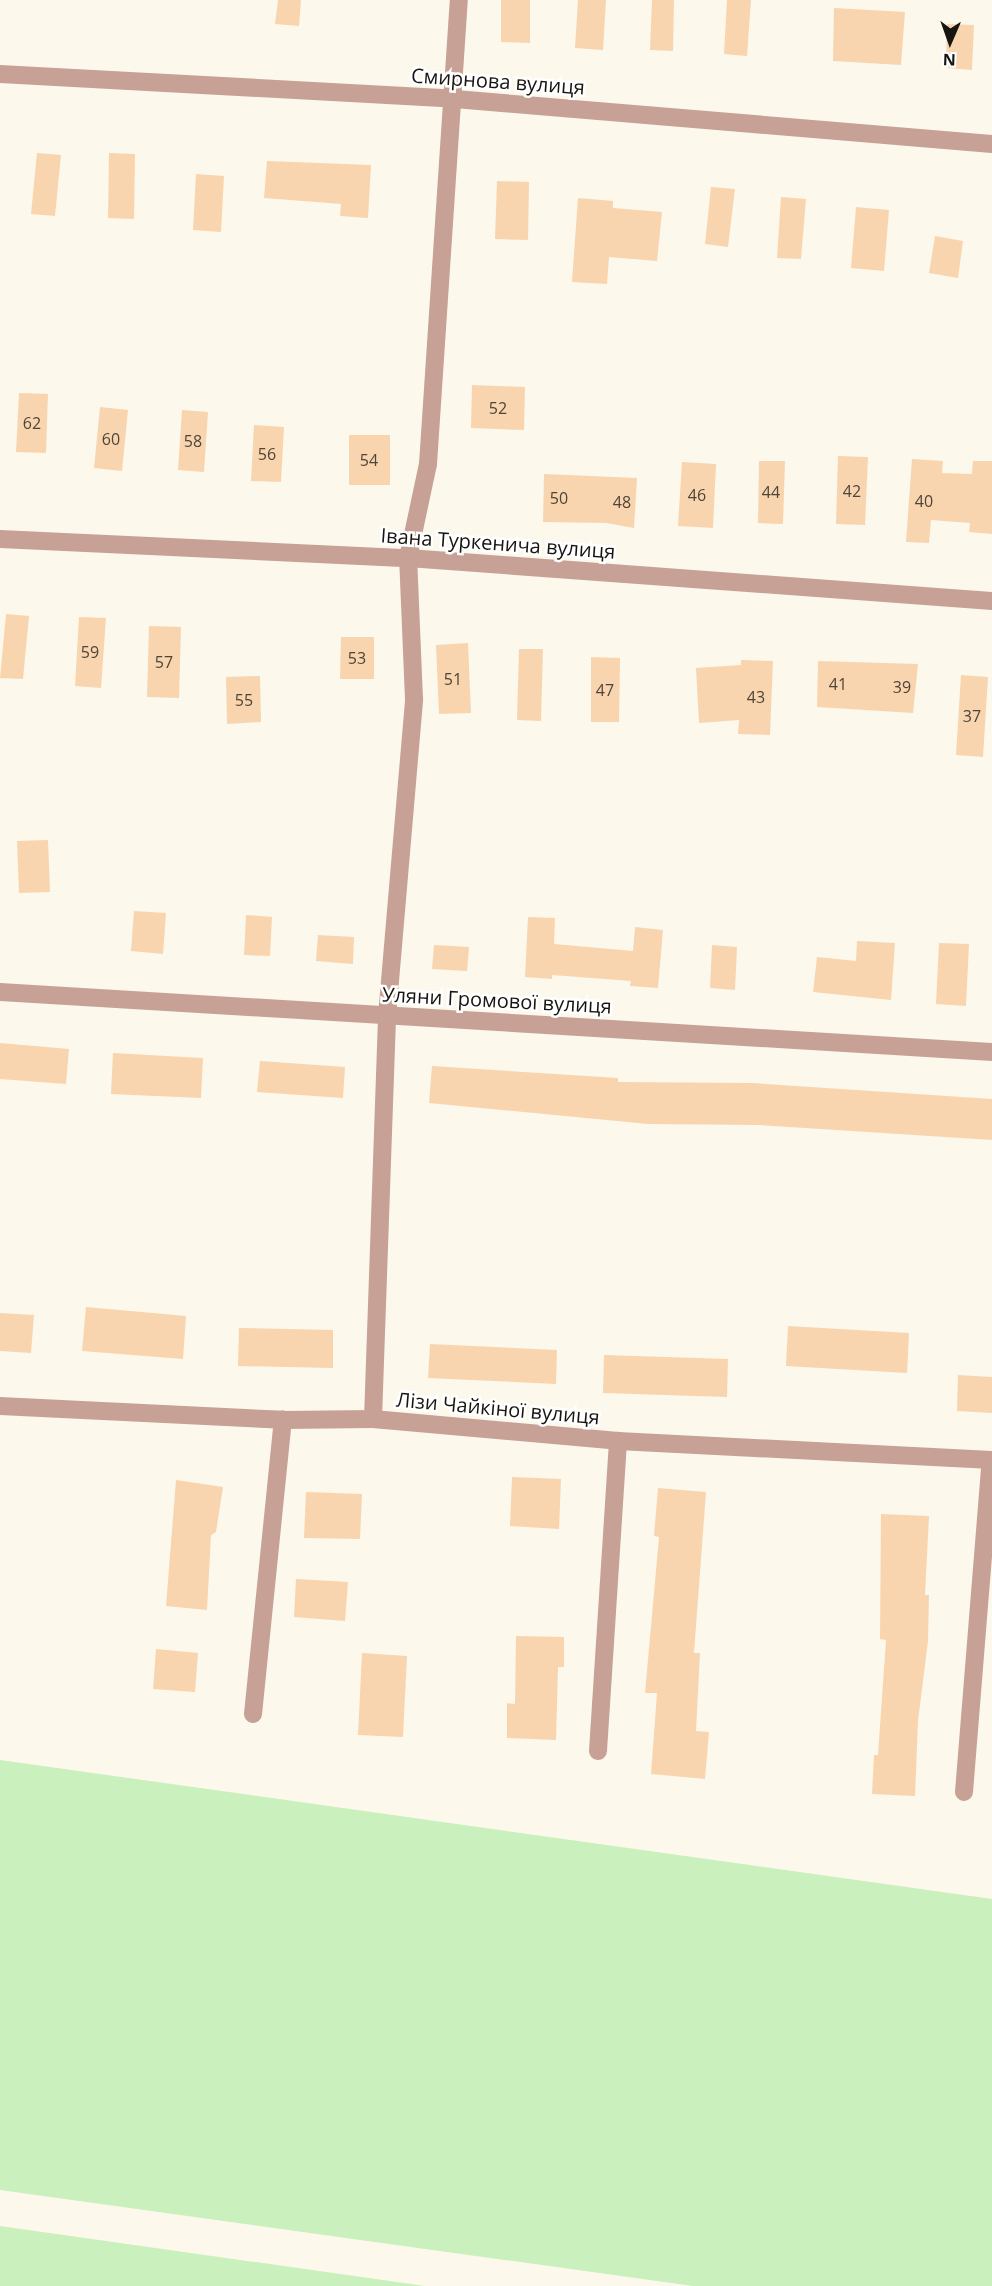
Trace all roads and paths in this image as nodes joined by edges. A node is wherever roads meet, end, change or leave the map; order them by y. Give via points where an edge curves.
1 (459, 0) edge
2 (0, 74) edge
3 (454, 99) junction
4 (992, 144) edge
5 (0, 539) edge
6 (408, 558) junction
7 (992, 601) edge
8 (0, 992) edge
9 (387, 1016) junction
10 (992, 1052) edge
11 (0, 1406) edge
12 (373, 1419) junction
13 (283, 1420) junction
14 (618, 1440) junction
15 (992, 1460) edge
16 (253, 1714) dead end
17 (598, 1751) dead end
18 (964, 1792) dead end

1 - 3 street
2 - 3 street, Смирнова вулиця
3 - 4 street, Смирнова вулиця
3 - 6 street via 428,464
5 - 6 street, Івана Туркенича вулиця
6 - 7 street, Івана Туркенича вулиця
6 - 9 street via 414,699
8 - 9 street, Уляни Громової вулиця
9 - 10 street, Уляни Громової вулиця
9 - 12 street
11 - 13 street, Лізи Чайкіної вулиця
12 - 13 street, Лізи Чайкіної вулиця
12 - 14 street, Лізи Чайкіної вулиця
13 - 16 street
14 - 15 street, Лізи Чайкіної вулиця
14 - 17 street
15 - 18 street

